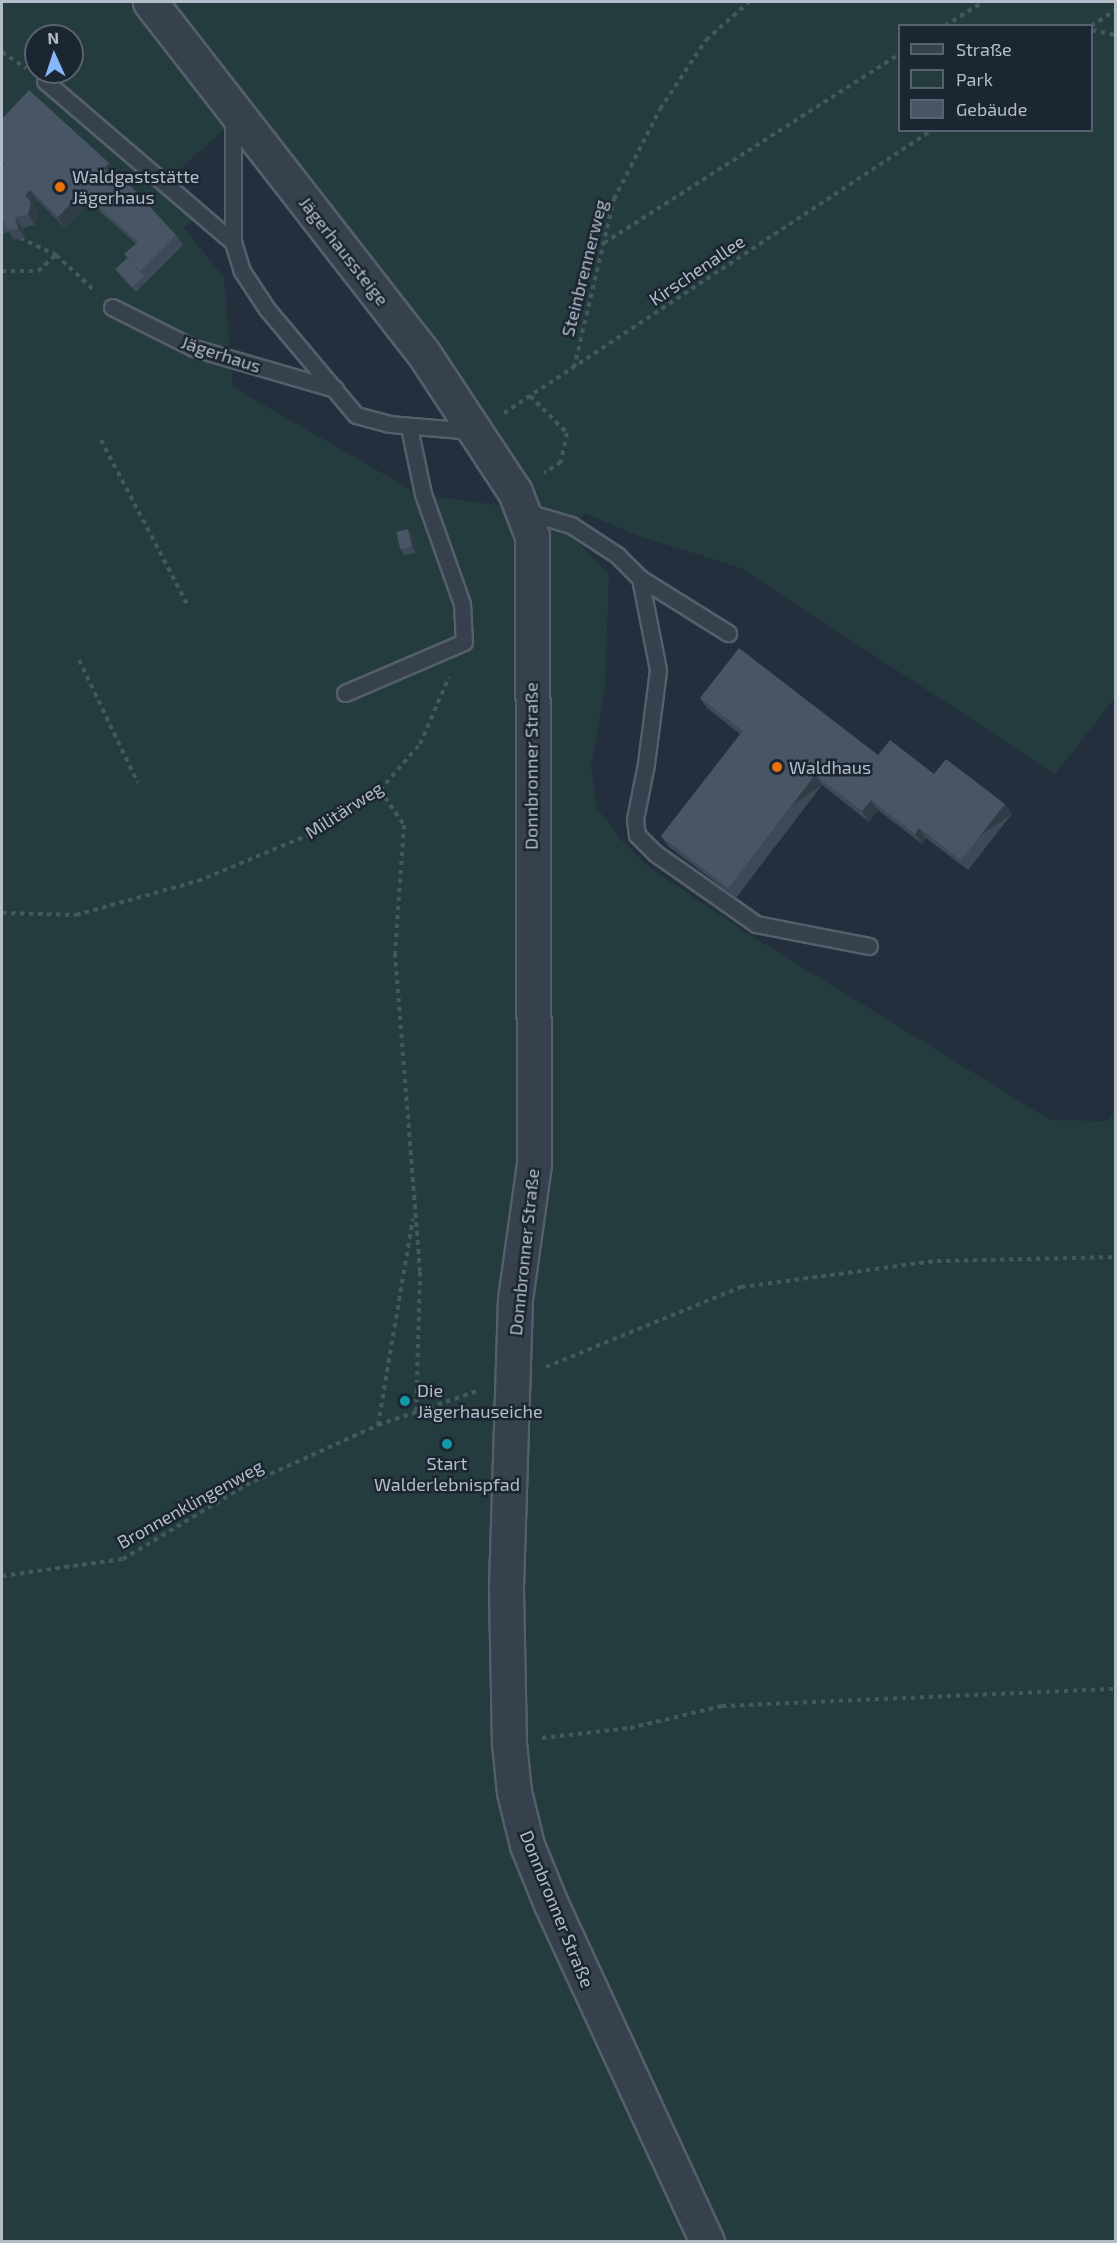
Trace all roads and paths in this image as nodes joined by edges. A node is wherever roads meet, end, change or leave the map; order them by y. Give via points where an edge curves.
1 (150, 2) edge
2 (748, 2) edge
3 (983, 2) edge
4 (1116, 10) edge
5 (948, 24) edge
6 (1093, 25) edge
7 (1093, 30) edge
8 (1116, 35) edge
9 (898, 55) edge
10 (49, 84) edge
11 (233, 111) junction
12 (930, 132) edge
13 (20, 238) edge
14 (233, 242) junction
15 (603, 243) junction
16 (56, 255) junction
17 (2, 271) edge
18 (112, 307) joint
19 (574, 368) junction
20 (335, 389) junction
21 (530, 396) junction
22 (408, 427) junction
23 (476, 431) junction
24 (100, 440) dead end
25 (546, 472) dead end
26 (523, 511) junction
27 (640, 578) junction
28 (188, 606) dead end
29 (728, 633) dead end
30 (464, 642) junction
31 (79, 660) dead end
32 (345, 693) dead end
33 (138, 783) dead end
34 (380, 790) junction
35 (2, 913) edge
36 (869, 946) dead end
37 (414, 1212) junction
38 (1116, 1257) edge
39 (513, 1379) junction
40 (416, 1412) junction
41 (378, 1425) junction
42 (2, 1576) edge
43 (1116, 1689) edge
44 (508, 1743) junction
45 (707, 2241) edge

1 - 11 street, Jägerhaussteige
2 - 15 path, Steinbrennerweg via 706,40 660,109 615,199
3 - 5 path
4 - 6 path
7 - 8 path
9 - 15 path
10 - 14 lane
11 - 14 lane
11 - 23 street, Jägerhaussteige via 422,351
12 - 19 path, Kirschenallee
13 - 16 path
14 - 20 lane via 242,271 267,309
15 - 19 path, Steinbrennerweg
16 - 17 path via 38,271
16 - 18 path
18 - 20 lane, Jägerhaus via 194,348
19 - 21 path, Kirschenallee
20 - 22 lane via 356,415
21 - 23 path, Kirschenallee
21 - 25 path via 567,433 561,462
22 - 23 lane
22 - 30 lane via 423,494 462,604
23 - 26 street, Jägerhaussteige
24 - 28 path
26 - 27 lane via 571,525 617,555
26 - 39 street, Donnbronner Straße via 532,536 534,1164 515,1299
27 - 29 lane
27 - 36 lane via 658,670 635,819 637,835 655,853 756,924
30 - 32 lane
30 - 34 path, Militärweg via 420,744
31 - 33 path
34 - 35 path, Militärweg via 318,831 198,881 76,915
34 - 37 path via 404,825 395,953
37 - 40 path via 420,1272
37 - 41 path
38 - 39 path, Bronnenklingenweg via 937,1261 741,1287 589,1352
39 - 40 path, Bronnenklingenweg
39 - 44 street, Donnbronner Straße via 506,1589
40 - 41 path, Bronnenklingenweg
41 - 42 path, Bronnenklingenweg via 246,1485 123,1559
43 - 44 path via 722,1706 630,1728
44 - 45 street, Donnbronner Straße via 514,1792 531,1855

